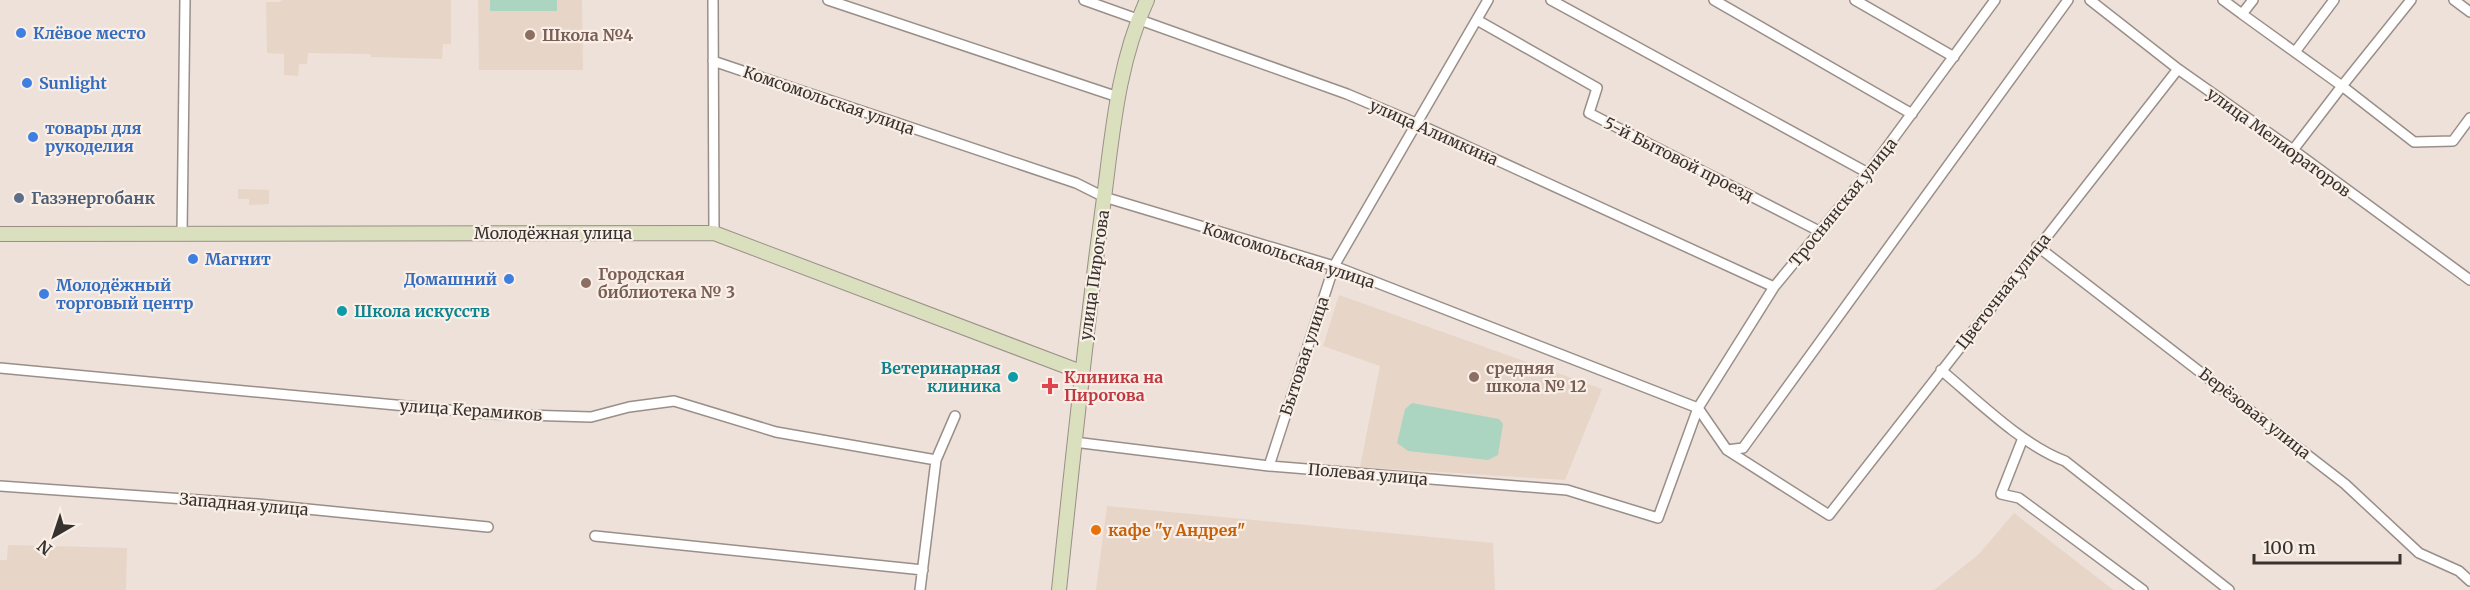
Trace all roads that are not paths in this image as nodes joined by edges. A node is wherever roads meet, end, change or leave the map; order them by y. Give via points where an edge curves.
1 (185, 0) edge
2 (713, 0) edge
3 (828, 0) edge
4 (1084, 0) edge
5 (1147, 0) edge
6 (1488, 0) edge
7 (1551, 0) edge
8 (1714, 0) edge
9 (1855, 0) edge
10 (1995, 0) edge
11 (2068, 0) edge
12 (2090, 0) edge
13 (2223, 0) edge
14 (2253, 0) edge
15 (2334, 0) edge
16 (2411, 0) edge
17 (2454, 0) edge
18 (2470, 12) edge
19 (2242, 14) junction
20 (1138, 19) junction
21 (1477, 20) junction
22 (2295, 52) junction
23 (1954, 57) junction
24 (713, 61) junction
25 (2178, 69) junction
26 (2342, 86) junction
27 (1118, 97) junction
28 (1912, 114) junction
29 (2470, 118) edge
30 (1418, 124) junction
31 (2293, 150) junction
32 (1868, 173) junction
33 (1104, 197) junction
34 (1819, 231) junction
35 (182, 233) junction
36 (714, 233) junction
37 (0, 234) edge
38 (2037, 246) junction
39 (1334, 266) junction
40 (2470, 280) edge
41 (1774, 287) junction
42 (0, 368) edge
43 (1941, 370) junction
44 (1081, 372) junction
45 (1698, 408) junction
46 (955, 416) dead end
47 (2023, 438) junction
48 (1074, 442) junction
49 (1727, 450) junction
50 (936, 460) junction
51 (1269, 466) junction
52 (0, 486) edge
53 (1658, 518) joint
54 (488, 527) dead end
55 (595, 536) dead end
56 (923, 570) junction
57 (2470, 581) edge
58 (920, 590) edge
59 (1059, 590) edge
60 (2143, 590) edge
61 (2229, 590) edge

1 - 35 street
2 - 24 street
3 - 27 street
4 - 20 street, улица Алимкина
5 - 20 street, улица Пирогова
6 - 21 street, Бытовая улица
7 - 32 street
8 - 28 street
9 - 23 street
10 - 23 street, Троснянская улица
11 - 49 street via 1743,448
12 - 25 street, улица Мелиораторов
13 - 19 street
14 - 19 street
15 - 22 street
16 - 26 street
17 - 18 street
19 - 22 street
20 - 27 street, улица Пирогова via 1122,69
20 - 30 street, улица Алимкина via 1347,94
21 - 30 street, Бытовая улица
21 - 34 street, 5-й Бытовой проезд via 1597,88 1589,113
22 - 26 street
23 - 28 street, Троснянская улица
24 - 33 street, Комсомольская улица via 1076,183
24 - 36 street
25 - 31 street, улица Мелиораторов
25 - 38 street, Цветочная улица
26 - 29 street via 2414,142 2452,141
26 - 31 street
27 - 33 street, улица Пирогова
28 - 32 street, Троснянская улица
30 - 39 street, Бытовая улица
30 - 41 street, улица Алимкина
31 - 40 street, улица Мелиораторов
32 - 34 street, Троснянская улица
33 - 39 street, Комсомольская улица
33 - 44 street, улица Пирогова
34 - 41 street, Троснянская улица
35 - 36 street, Молодёжная улица
35 - 37 street, Молодёжная улица
36 - 44 street, Молодёжная улица
38 - 43 street, Цветочная улица
38 - 57 street, Берёзовая улица via 2345,484 2419,553 2459,571
39 - 45 street, Комсомольская улица
39 - 51 street, Бытовая улица
41 - 45 street, Троснянская улица
42 - 50 street, улица Керамиков via 492,414 591,417 674,401 776,432
43 - 47 street
43 - 49 street, Цветочная улица via 1829,515
44 - 48 street, улица Пирогова
45 - 49 street
45 - 53 street, Троснянская улица
46 - 50 street
47 - 60 street via 2001,494 2019,498
47 - 61 street via 2044,453 2065,461
48 - 51 street, Полевая улица
48 - 59 street, улица Пирогова
50 - 56 street
51 - 53 street, Полевая улица via 1567,490
52 - 54 street, Западная улица via 258,504
55 - 56 street
56 - 58 street

